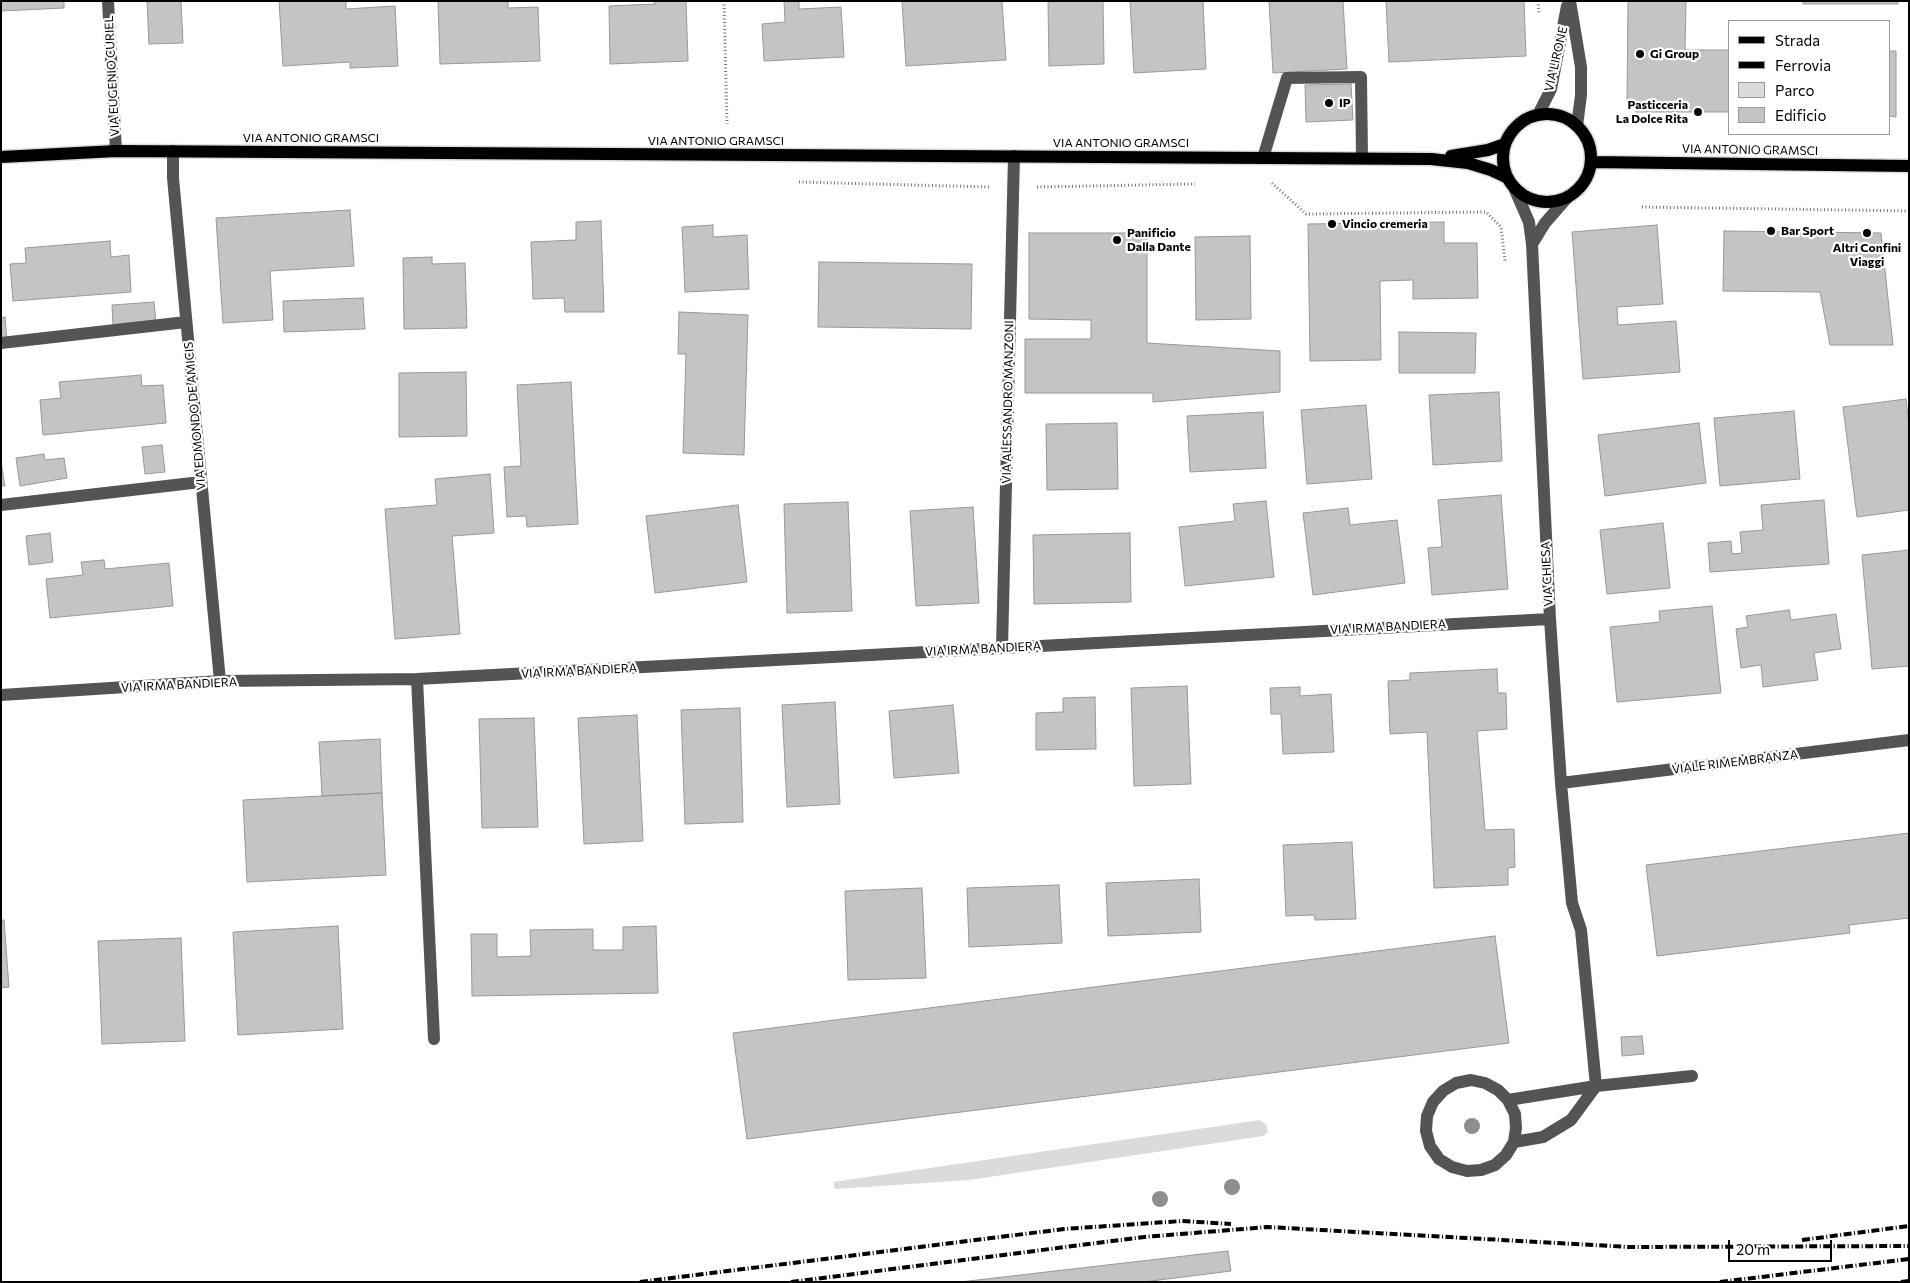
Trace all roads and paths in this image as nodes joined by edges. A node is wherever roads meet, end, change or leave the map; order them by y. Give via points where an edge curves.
1 (108, 1) edge
2 (724, 1) edge
3 (1569, 1) edge
4 (1538, 115) junction
5 (727, 124) dead end
6 (1577, 126) junction
7 (1505, 144) junction
8 (116, 151) junction
9 (173, 152) junction
10 (1014, 156) junction
11 (1, 157) edge
12 (1263, 158) junction
13 (1362, 158) junction
14 (1431, 159) junction
15 (1591, 162) junction
16 (1909, 166) edge
17 (1506, 177) junction
18 (792, 182) dead end
19 (1272, 183) dead end
20 (1202, 184) dead end
21 (1013, 188) junction
22 (1516, 190) junction
23 (1567, 198) junction
24 (1642, 207) dead end
25 (1909, 211) edge
26 (1532, 244) junction
27 (1505, 261) dead end
28 (186, 322) junction
29 (1, 343) edge
30 (201, 482) junction
31 (1, 505) edge
32 (1550, 619) junction
33 (1002, 648) junction
34 (417, 679) junction
35 (220, 681) junction
36 (1, 695) edge
37 (1909, 740) edge
38 (1561, 782) junction
39 (434, 1039) dead end
40 (1692, 1076) dead end
41 (1596, 1086) junction
42 (1508, 1100) junction
43 (1514, 1142) junction

1 - 8 street, VIA EUGENIO CURIEL
2 - 5 path
3 - 4 street, VIA LIRONE via 1551,89
3 - 6 street, VIA LIRONE via 1581,67
4 - 6 main road via 1558,115
4 - 7 main road via 1513,129
6 - 15 main road via 1590,147
7 - 14 main road, VIA ANTONIO GRAMSCI via 1474,153
7 - 17 main road via 1502,156
8 - 9 main road, VIA ANTONIO GRAMSCI
8 - 11 main road, VIA ANTONIO GRAMSCI
9 - 10 main road, VIA ANTONIO GRAMSCI
9 - 28 street, VIA EDMONDO DE AMICIS
10 - 12 main road, VIA ANTONIO GRAMSCI
10 - 21 street, VIA ALESSANDRO MANZONI
12 - 13 main road, VIA ANTONIO GRAMSCI
12 - 13 street via 1287,78 1361,77
13 - 14 main road, VIA ANTONIO GRAMSCI
14 - 17 main road, VIA ANTONIO GRAMSCI via 1468,163
15 - 16 main road, VIA ANTONIO GRAMSCI
15 - 23 main road via 1579,189
17 - 22 main road
18 - 21 path
19 - 27 path via 1306,214 1486,212 1501,227
20 - 21 path
21 - 33 street, VIA ALESSANDRO MANZONI
22 - 23 main road via 1538,202
22 - 26 street, VIA CHIESA via 1529,222
23 - 26 street via 1544,223
24 - 25 path
26 - 32 street, VIA CHIESA
28 - 29 street
28 - 30 street, VIA EDMONDO DE AMICIS
30 - 31 street
30 - 35 street, VIA EDMONDO DE AMICIS
32 - 33 street, VIA IRMA BANDIERA
32 - 38 street, VIA CHIESA
33 - 34 street, VIA IRMA BANDIERA
34 - 35 street, VIA IRMA BANDIERA
34 - 39 street
35 - 36 street, VIA IRMA BANDIERA
37 - 38 street, VIALE RIMEMBRANZA
38 - 41 street, VIA CHIESA via 1572,903 1581,930
40 - 41 street
41 - 42 street
41 - 43 street via 1571,1120 1543,1137
42 - 43 street via 1516,1121
42 - 43 street via 1485,1083 1471,1080 1456,1083 1443,1090 1432,1102 1426,1116 1426,1131 1430,1146 1439,1159 1467,1172 1495,1165

